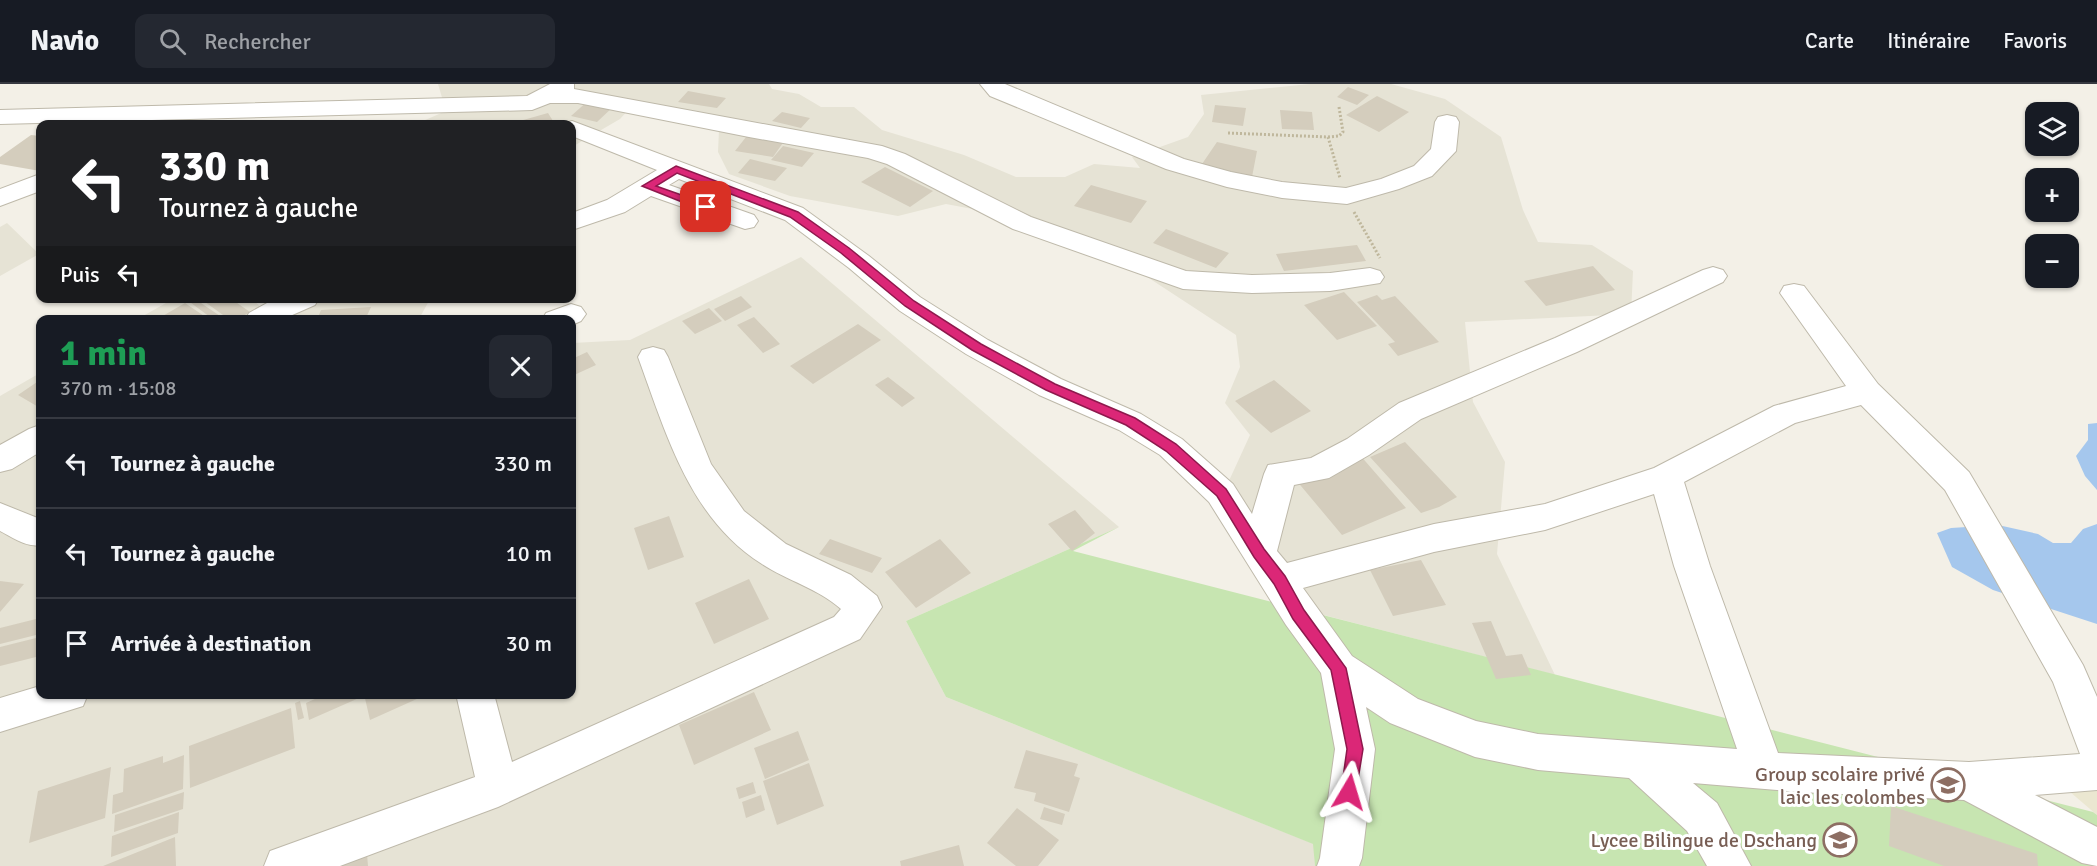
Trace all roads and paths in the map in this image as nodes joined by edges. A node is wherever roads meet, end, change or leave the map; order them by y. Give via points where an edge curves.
1 (992, 84) edge
2 (549, 95) edge
3 (1339, 107) dead end
4 (0, 117) edge
5 (108, 119) edge
6 (554, 120) edge
7 (1447, 122) dead end
8 (576, 130) edge
9 (1228, 133) dead end
10 (1328, 137) junction
11 (676, 169) junction
12 (36, 184) edge
13 (648, 186) junction
14 (1347, 196) junction
15 (0, 198) edge
16 (576, 221) edge
17 (745, 221) dead end
18 (1713, 276) dead end
19 (1370, 277) joint
20 (1794, 293) dead end
21 (291, 303) edge
22 (274, 309) edge
23 (653, 357) dead end
24 (1868, 392) junction
25 (36, 439) edge
26 (0, 460) edge
27 (1666, 477) junction
28 (0, 516) edge
29 (36, 533) edge
30 (1259, 553) junction
31 (1280, 580) junction
32 (1339, 668) junction
33 (53, 699) edge
34 (476, 699) edge
35 (0, 715) edge
36 (2097, 747) edge
37 (1639, 761) junction
38 (1764, 770) junction
39 (2097, 771) edge
40 (1969, 781) junction
41 (498, 788) junction
42 (2097, 849) edge
43 (285, 866) edge
44 (1338, 866) edge
45 (1730, 866) edge

1 - 14 street via 1014,98 1175,164 1282,190
2 - 5 street
2 - 6 street via 536,111
2 - 19 street via 578,96 873,151 1022,223 1183,280 1252,284
3 - 10 path via 1343,132
4 - 5 street
7 - 14 street via 1443,151 1423,171
8 - 11 street
9 - 10 path
10 - 14 path
11 - 13 street
11 - 30 street via 794,214 910,304 977,347 1050,387 1130,422 1171,447 1221,493
12 - 15 street
13 - 16 street via 616,206
13 - 17 street
14 - 19 path via 1382,262
18 - 30 street via 1566,345 1410,411 1358,447 1317,469 1280,474
20 - 24 street
21 - 22 street
23 - 41 street via 696,468 732,520 774,554 838,585 864,607 847,628
24 - 27 street via 1785,414
24 - 36 street via 1957,481 2070,677
25 - 26 street
27 - 31 street via 1545,517 1434,538
27 - 38 street via 1692,566
28 - 29 street
30 - 31 street
31 - 32 street via 1299,614
32 - 37 street via 1404,711 1475,739 1539,752
32 - 44 street via 1355,749
33 - 35 street
34 - 41 street
37 - 38 street
37 - 45 street via 1702,817
38 - 40 street
39 - 40 street
40 - 42 street
41 - 43 street

